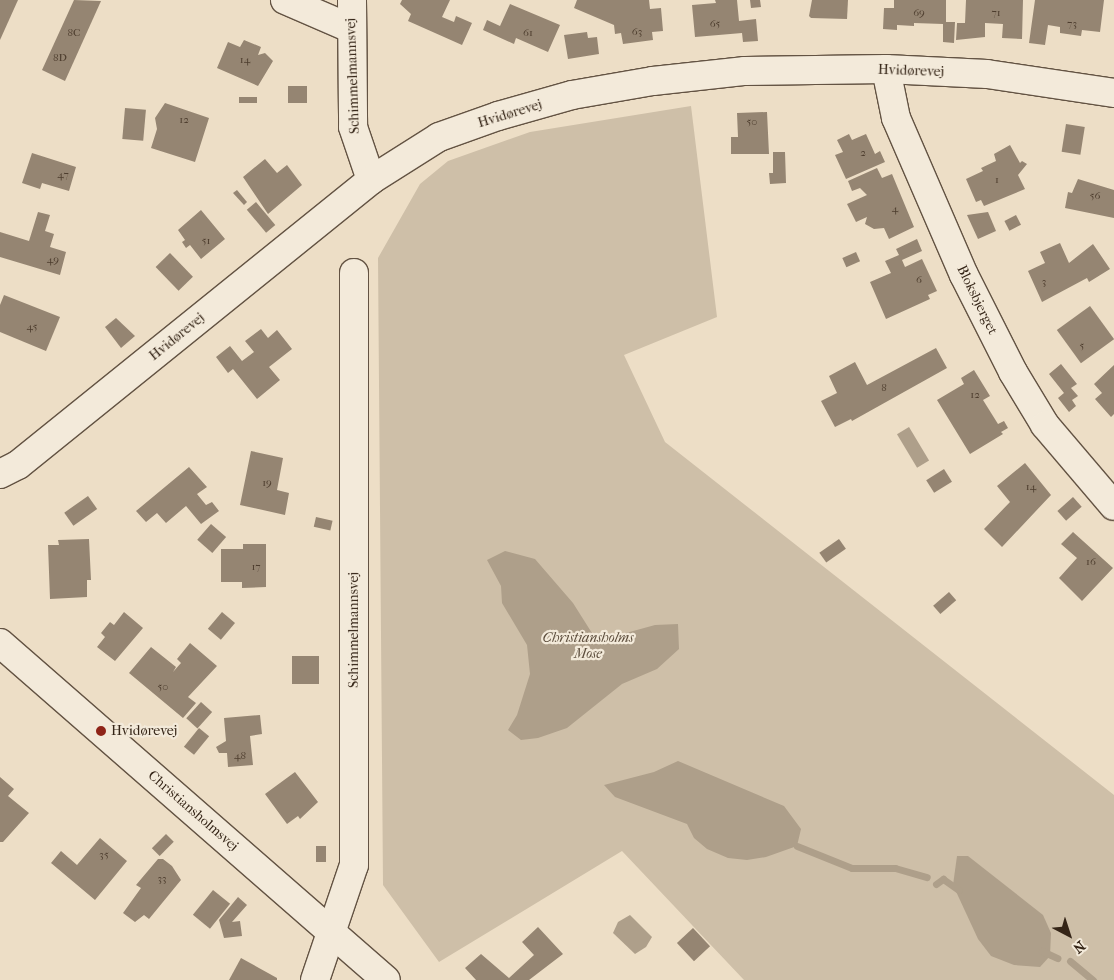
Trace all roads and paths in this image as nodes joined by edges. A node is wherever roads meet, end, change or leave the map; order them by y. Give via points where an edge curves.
1 (285, 0) edge
2 (352, 0) edge
3 (350, 28) junction
4 (886, 69) junction
5 (1114, 93) edge
6 (371, 180) junction
7 (354, 273) dead end
8 (9, 470) edge
9 (0, 489) edge
10 (1114, 506) edge
11 (0, 643) edge
12 (332, 932) junction
13 (315, 980) edge
14 (386, 980) edge

1 - 3 street
2 - 3 street, Schimmelmannsvej
3 - 6 street, Schimmelmannsvej via 353,127
4 - 5 street, Hvidørevej via 987,74
4 - 6 street, Hvidørevej via 745,71 653,81 572,95 439,137
4 - 10 street, Bloksbjerget via 896,118 964,274 1013,372 1046,425
6 - 8 street, Hvidørevej
7 - 12 street, Schimmelmannsvej via 354,865
8 - 9 street, Hvidørevej
11 - 12 street, Christiansholmsvej
12 - 13 street, Schimmelmannsvej
12 - 14 street, Christiansholmsvej

